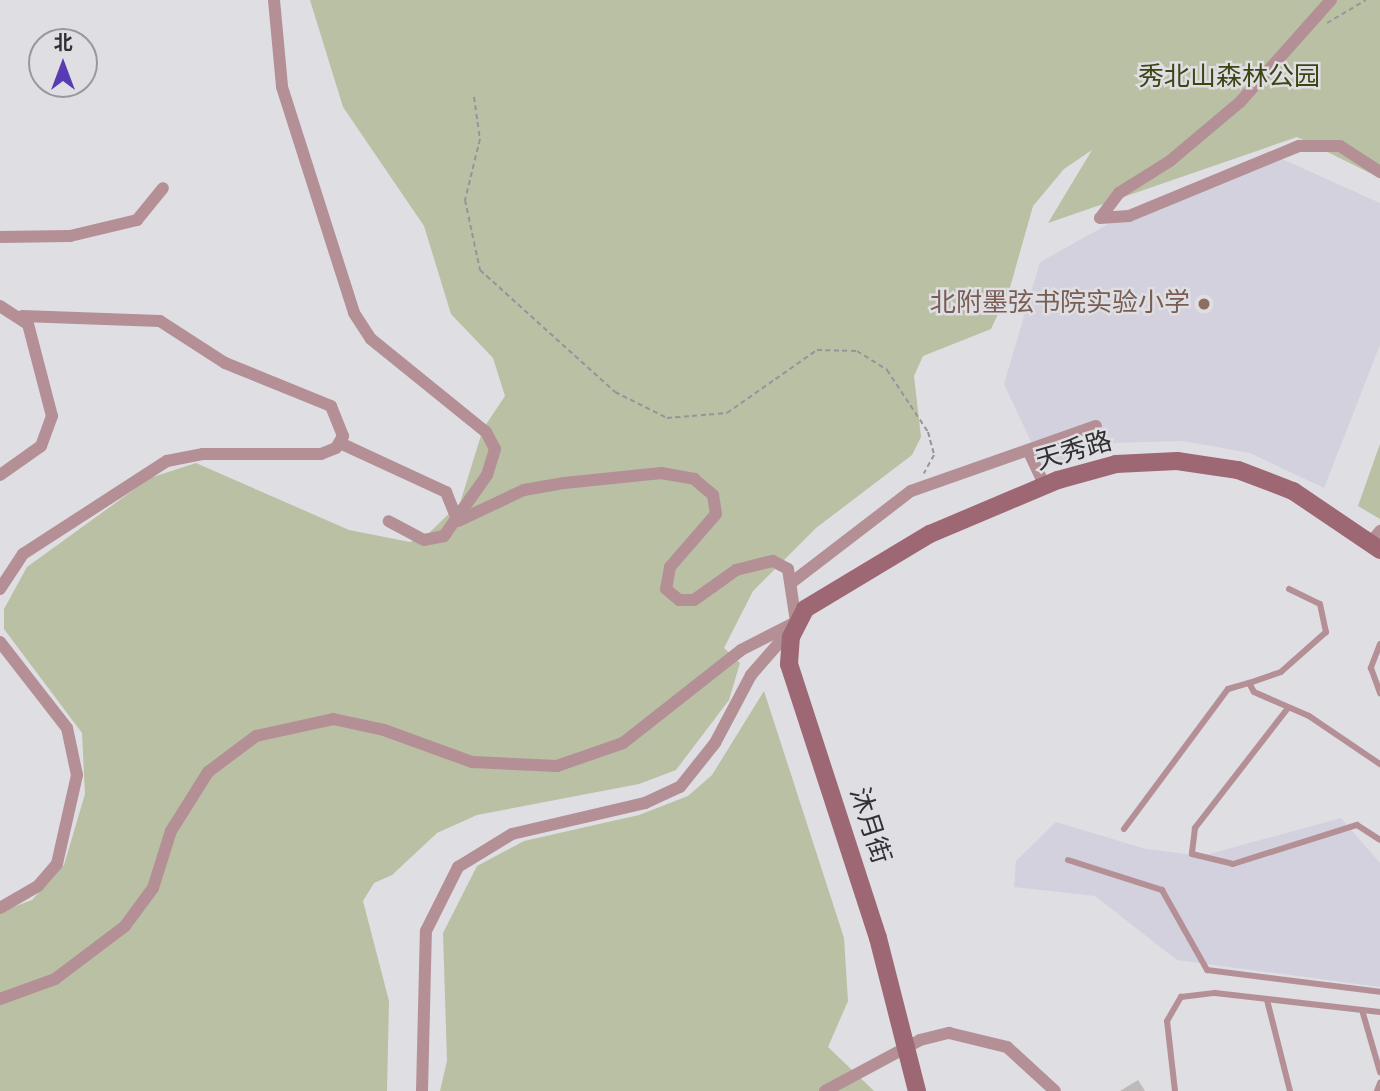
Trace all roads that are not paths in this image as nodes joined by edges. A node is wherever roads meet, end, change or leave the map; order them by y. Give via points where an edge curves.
1 (274, 0) edge
2 (1331, 0) edge
3 (1380, 172) edge
4 (163, 188) dead end
5 (0, 237) edge
6 (0, 306) edge
7 (22, 316) junction
8 (1096, 426) dead end
9 (340, 443) junction
10 (1029, 452) junction
11 (0, 475) edge
12 (1045, 486) junction
13 (389, 521) dead end
14 (458, 521) junction
15 (1377, 541) edge
16 (792, 583) junction
17 (0, 589) edge
18 (1289, 589) dead end
19 (796, 622) junction
20 (0, 642) edge
21 (1380, 644) edge
22 (1249, 683) junction
23 (1380, 693) edge
24 (1288, 708) junction
25 (1380, 764) edge
26 (1124, 829) dead end
27 (1380, 840) edge
28 (1068, 860) dead end
29 (0, 908) edge
30 (1380, 992) edge
31 (0, 999) edge
32 (1267, 1000) junction
33 (1362, 1010) junction
34 (1380, 1012) edge
35 (907, 1046) junction
36 (1380, 1072) edge
37 (1380, 1083) edge
38 (422, 1091) edge
39 (825, 1091) edge
40 (917, 1091) edge
41 (1055, 1091) edge
42 (1175, 1091) edge
43 (1290, 1091) edge
44 (1377, 1091) edge

1 - 14 street via 282,87 354,313 371,339 491,439 492,466
2 - 3 street via 1240,102 1119,193 1100,218 1129,216 1299,146 1340,146
4 - 5 street via 137,220 70,236
6 - 7 street
7 - 9 street via 160,321 225,363 331,406 341,421
7 - 11 street via 51,427 41,446
8 - 10 street
9 - 14 street via 446,492
9 - 17 street via 321,454 203,454 167,461 23,554
10 - 12 street
10 - 16 street via 911,491
12 - 15 main road, 天秀路 via 1116,464 1206,464 1293,491
12 - 19 main road, 天秀路 via 889,556 817,600
13 - 14 street via 424,540 444,536
14 - 16 street via 524,490 677,474 713,495 716,514 665,575 673,597 694,600 736,570 763,561 783,564
16 - 19 street via 789,605
18 - 22 lane via 1320,604 1325,632 1281,673
19 - 31 street via 741,650 623,743 556,766 472,762 384,730 333,719 256,736 208,772 171,831 153,888 125,926 55,979
19 - 35 main road, 沐月街 via 789,664
19 - 38 street via 751,675 715,744 680,787 645,803 512,834 458,867 426,931
20 - 29 street via 67,728 77,775 57,864 38,886
21 - 23 lane via 1371,668
22 - 24 lane via 1254,692
22 - 26 lane via 1228,689
24 - 25 lane
24 - 27 lane via 1195,828 1192,854 1233,864 1357,825
28 - 30 lane via 1162,890 1207,970
32 - 33 lane
32 - 42 lane via 1200,993 1175,1001 1166,1037
32 - 43 lane
33 - 34 lane
33 - 36 lane
35 - 39 street
35 - 40 main road, 沐月街
35 - 41 street via 941,1034 978,1036 1020,1056
37 - 44 lane

